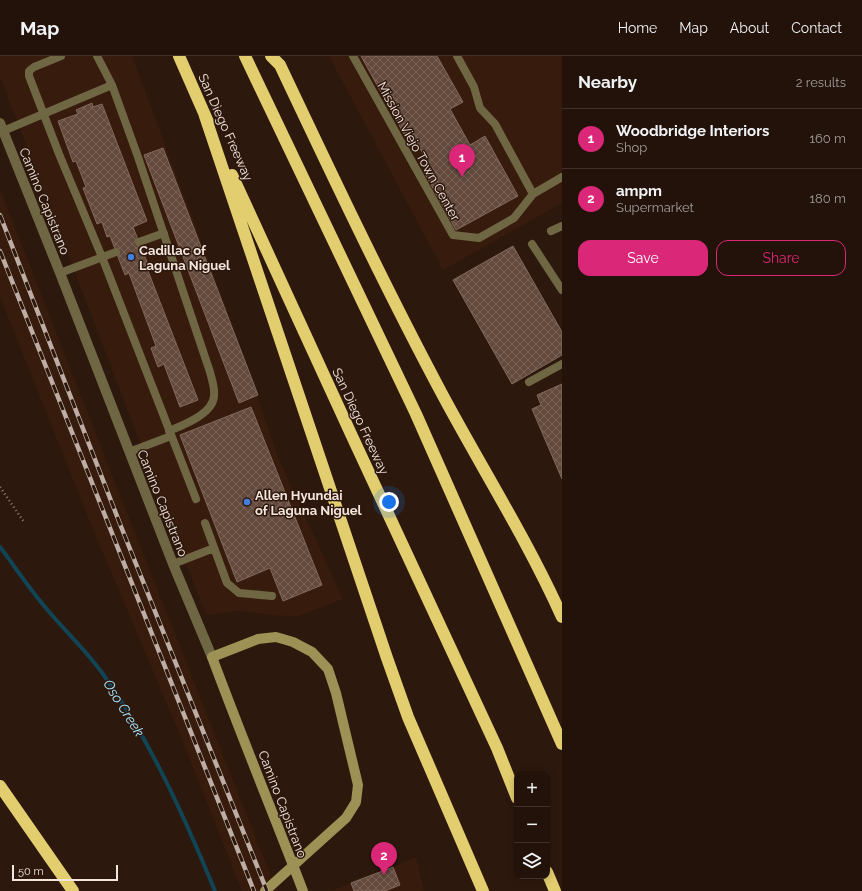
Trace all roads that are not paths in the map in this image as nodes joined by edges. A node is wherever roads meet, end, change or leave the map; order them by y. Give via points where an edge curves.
1 (61, 56) edge
2 (97, 56) edge
3 (179, 56) edge
4 (245, 56) edge
5 (271, 56) edge
6 (353, 56) edge
7 (457, 56) edge
8 (112, 86) junction
9 (43, 114) junction
10 (205, 116) junction
11 (1, 127) edge
12 (562, 177) edge
13 (533, 194) junction
14 (562, 226) edge
15 (551, 231) dead end
16 (164, 233) junction
17 (139, 242) dead end
18 (532, 244) dead end
19 (116, 252) dead end
20 (102, 257) junction
21 (60, 273) junction
22 (562, 290) edge
23 (562, 364) edge
24 (529, 382) dead end
25 (170, 434) junction
26 (129, 452) junction
27 (196, 499) dead end
28 (206, 524) dead end
29 (214, 548) junction
30 (173, 564) junction
31 (272, 596) dead end
32 (562, 617) edge
33 (212, 657) junction
34 (562, 744) edge
35 (0, 786) edge
36 (514, 790) edge
37 (550, 879) edge
38 (74, 891) edge
39 (265, 891) edge
40 (303, 891) edge
41 (483, 891) edge
42 (555, 891) edge

1 - 9 lane via 29,71
2 - 8 lane
3 - 10 highway, San Diego Freeway
4 - 34 highway via 416,414
5 - 32 highway via 280,65 396,304
6 - 13 lane, Mission Viejo Town Center via 453,235 479,238 514,218
7 - 13 lane via 474,87 480,108 495,124
8 - 9 lane
8 - 16 lane
9 - 11 lane
9 - 20 lane
10 - 36 highway, San Diego Freeway via 497,748
10 - 41 highway via 408,717
11 - 21 street, Camino Capistrano
12 - 13 lane, Mission Viejo Town Center
14 - 15 lane
16 - 17 lane
16 - 25 lane via 214,387 212,404
18 - 22 lane
19 - 20 lane
20 - 21 lane
20 - 25 lane
21 - 26 street, Camino Capistrano
23 - 24 lane
25 - 26 lane
25 - 27 lane
26 - 30 street, Camino Capistrano
28 - 29 lane
29 - 30 lane
29 - 31 lane via 227,584 240,593
30 - 33 street, Camino Capistrano
33 - 39 main road via 258,639 276,637 312,652 328,669 358,785 356,802 346,818
33 - 40 main road, Camino Capistrano
35 - 38 highway
37 - 42 highway

